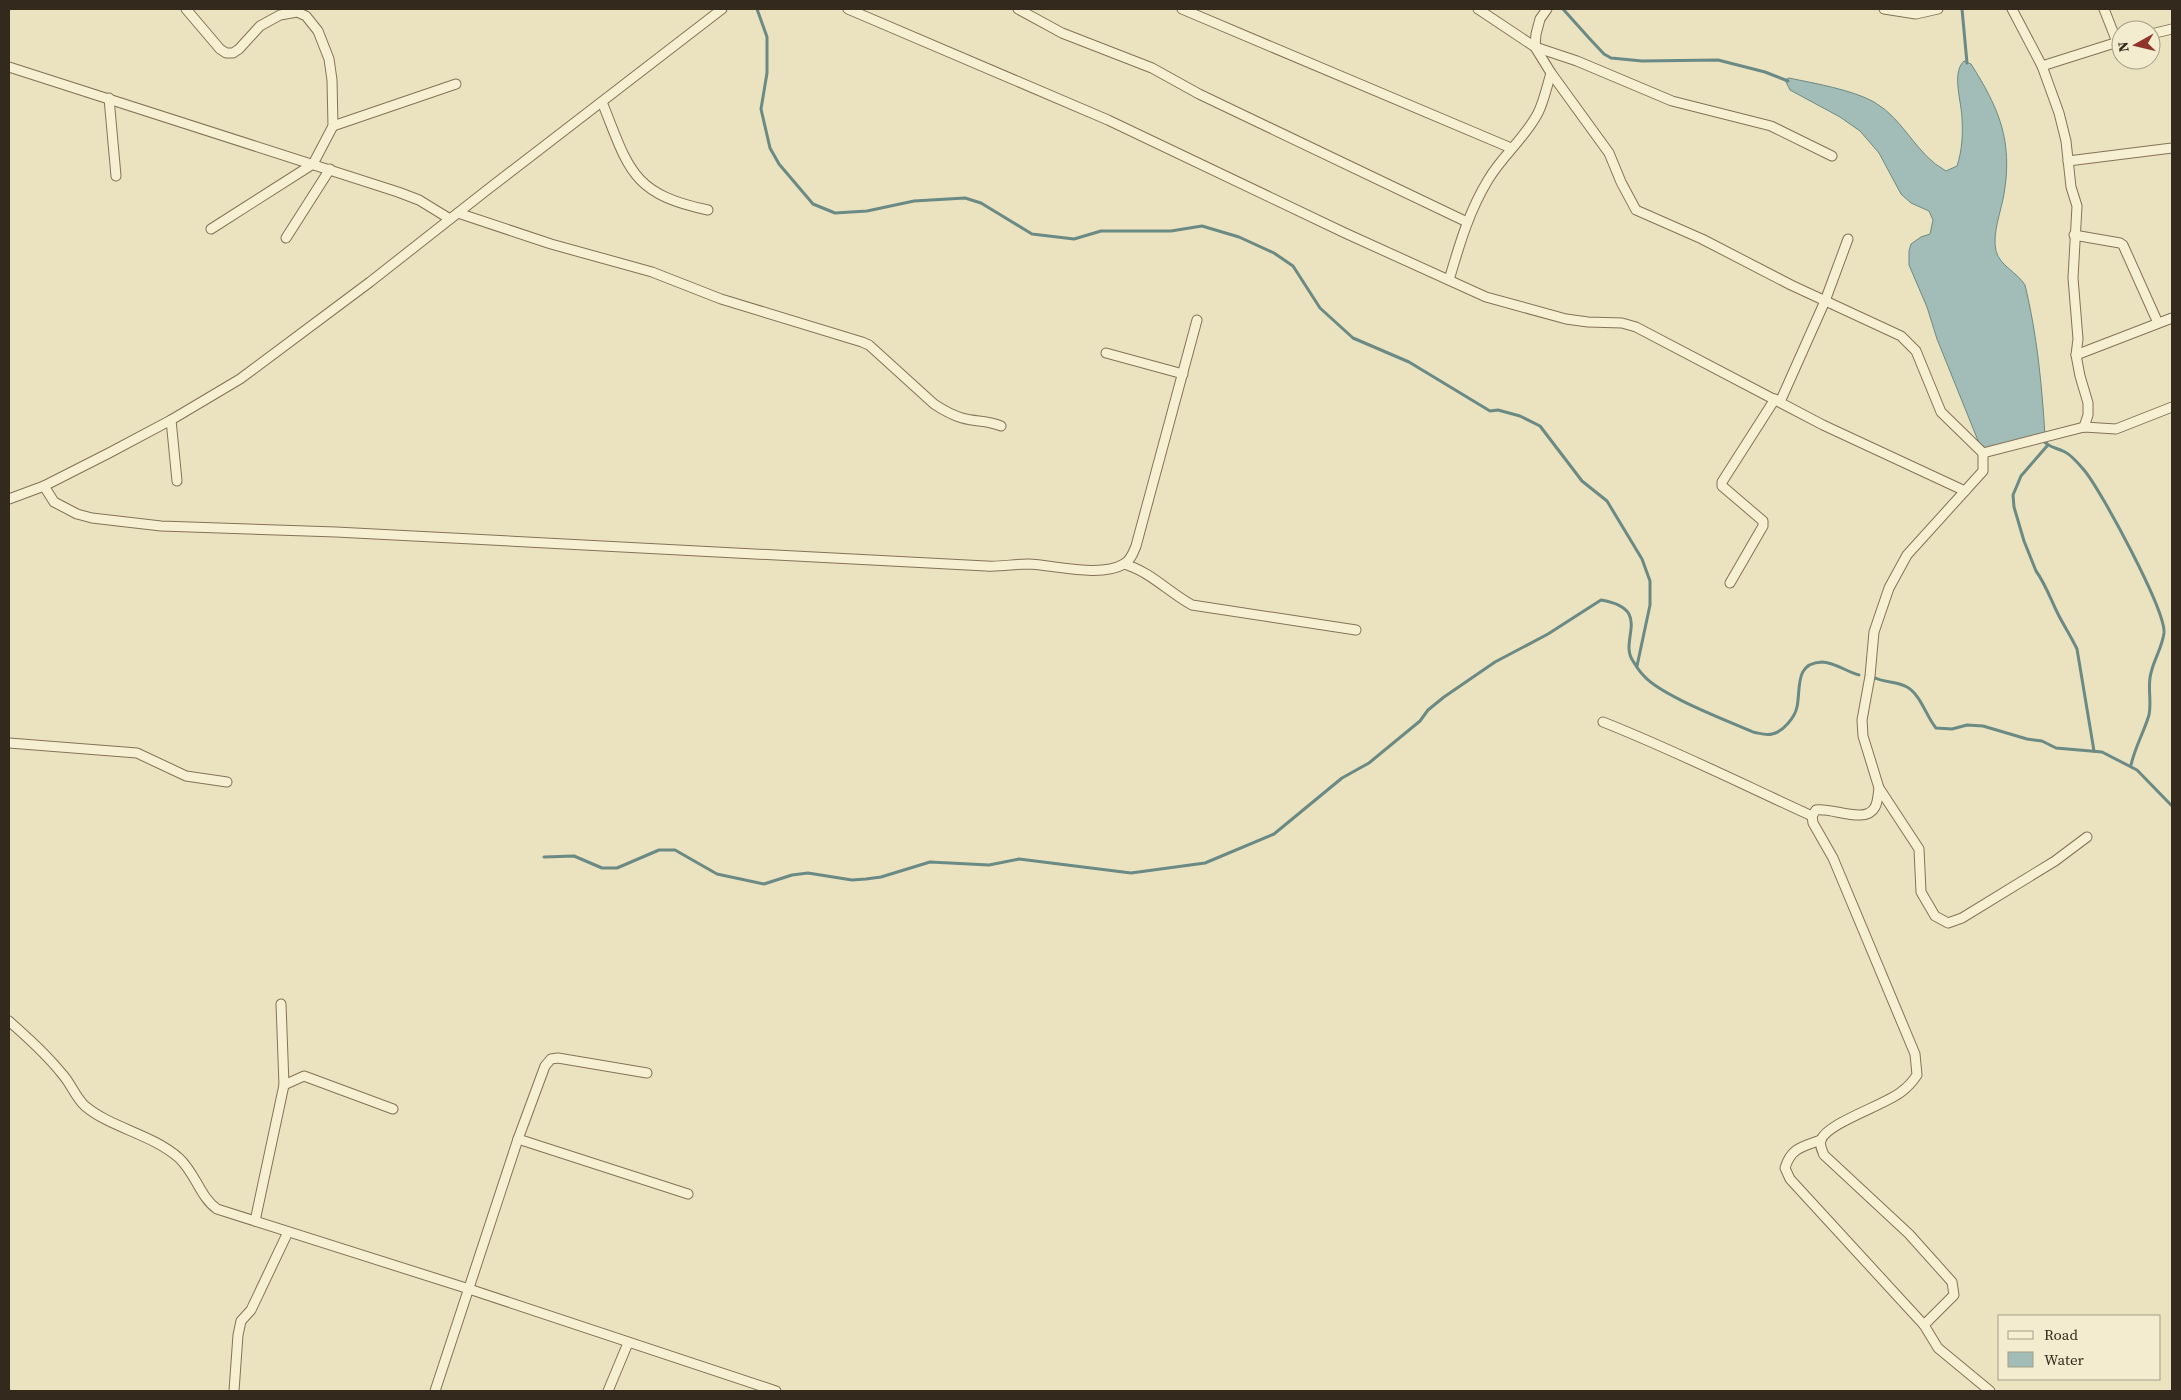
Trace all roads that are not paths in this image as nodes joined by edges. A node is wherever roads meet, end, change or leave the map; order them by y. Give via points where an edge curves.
1 (186, 9) edge
2 (722, 9) edge
3 (848, 9) edge
4 (1018, 9) edge
5 (1182, 9) edge
6 (1478, 9) edge
7 (1547, 9) edge
8 (1884, 9) edge
9 (1938, 9) edge
10 (2012, 9) edge
11 (2104, 9) edge
12 (2111, 24) edge
13 (2111, 44) edge
14 (1535, 47) junction
15 (9, 66) edge
16 (2042, 66) junction
17 (1551, 73) junction
18 (456, 84) dead end
19 (109, 98) junction
20 (602, 102) junction
21 (333, 126) junction
22 (1511, 148) junction
23 (2172, 148) edge
24 (1832, 156) dead end
25 (2068, 161) junction
26 (313, 164) junction
27 (330, 169) junction
28 (116, 176) dead end
29 (708, 210) dead end
30 (458, 213) junction
31 (450, 219) junction
32 (1467, 222) junction
33 (211, 229) dead end
34 (2074, 235) junction
35 (286, 238) dead end
36 (1848, 239) dead end
37 (1449, 280) junction
38 (1825, 301) junction
39 (2172, 318) edge
40 (1197, 320) dead end
41 (2158, 323) junction
42 (1106, 353) dead end
43 (2076, 355) junction
44 (1183, 374) junction
45 (1777, 400) junction
46 (2172, 407) edge
47 (171, 420) junction
48 (1001, 426) dead end
49 (2084, 427) junction
50 (1983, 453) junction
51 (176, 481) dead end
52 (44, 486) junction
53 (1965, 491) junction
54 (9, 499) edge
55 (1124, 564) junction
56 (1730, 583) dead end
57 (1356, 630) dead end
58 (1603, 722) dead end
59 (9, 743) edge
60 (227, 782) dead end
61 (1880, 788) junction
62 (1812, 816) junction
63 (2087, 837) dead end
64 (281, 1004) dead end
65 (9, 1021) edge
66 (647, 1073) dead end
67 (284, 1084) junction
68 (393, 1109) dead end
69 (518, 1139) junction
70 (1821, 1140) junction
71 (688, 1194) dead end
72 (255, 1221) junction
73 (288, 1232) junction
74 (468, 1289) junction
75 (1924, 1324) junction
76 (628, 1343) junction
77 (234, 1391) edge
78 (435, 1391) edge
79 (608, 1391) edge
80 (776, 1391) edge
81 (1990, 1391) edge

1 - 21 street via 226,53 240,49 260,26 280,15 297,12 306,16 318,31 329,60
2 - 20 street
3 - 37 street via 1108,120
4 - 32 street via 1062,32 1152,68 1199,94
5 - 22 street
6 - 14 street
7 - 14 street via 1538,26
8 - 9 street via 1916,14
10 - 16 street
11 - 12 street
13 - 16 street
14 - 17 street
14 - 24 street via 1672,100 1771,126
15 - 19 street
16 - 25 street via 2066,141
17 - 22 street via 1539,111
17 - 38 street via 1609,153 1636,210 1702,239
18 - 21 street
19 - 26 street
19 - 28 street
20 - 29 street via 627,164 643,184 680,204
20 - 30 street
21 - 26 street
22 - 32 street via 1486,183
23 - 25 street
25 - 34 street via 2077,206
26 - 27 street
26 - 33 street
27 - 31 street via 419,200
27 - 35 street
30 - 31 street
30 - 48 street via 551,244 652,272 721,299 862,342 934,404 963,418 986,420
31 - 47 street via 240,380
32 - 37 street
34 - 41 street via 2123,246
34 - 43 street via 2072,278 2078,340
36 - 38 street
37 - 45 street via 1486,297 1534,312 1588,322 1622,323 1636,328
38 - 45 street
38 - 50 street via 1910,343 1941,412
39 - 41 street
40 - 44 street
41 - 43 street
42 - 44 street
43 - 49 street via 2088,403
44 - 55 street via 1136,546
45 - 53 street
45 - 56 street via 1722,482 1722,486 1763,520 1763,526
46 - 49 street via 2116,429
47 - 51 street
47 - 52 street
49 - 50 street
50 - 53 street via 1983,471
52 - 54 street
52 - 55 street via 54,502 77,514 161,526 986,566 1027,564 1100,570
53 - 61 street via 1908,555 1885,598 1874,632 1862,720 1863,736
55 - 57 street via 1147,573 1192,605
58 - 62 street via 1666,747
59 - 60 street via 137,753 175,772
61 - 62 street via 1872,812 1862,816 1824,808 1816,810
61 - 63 street via 1919,849 1921,892 1927,904 1935,916 1948,923 2055,861
62 - 70 street via 1852,902 1918,1065 1917,1075 1902,1092 1843,1122
64 - 67 street
65 - 72 street via 65,1076 84,1105 161,1145 177,1157 217,1209
66 - 69 street via 558,1058 551,1060 545,1066
67 - 68 street via 304,1076
67 - 72 street
69 - 71 street
69 - 74 street
70 - 75 street via 1824,1155 1909,1234 1952,1282 1954,1295
70 - 75 street via 1798,1148 1788,1157 1785,1168 1790,1180
72 - 73 street
73 - 74 street
73 - 77 street via 251,1310 241,1321
74 - 76 street
74 - 78 street
75 - 81 street via 1938,1348
76 - 79 street
76 - 80 street

